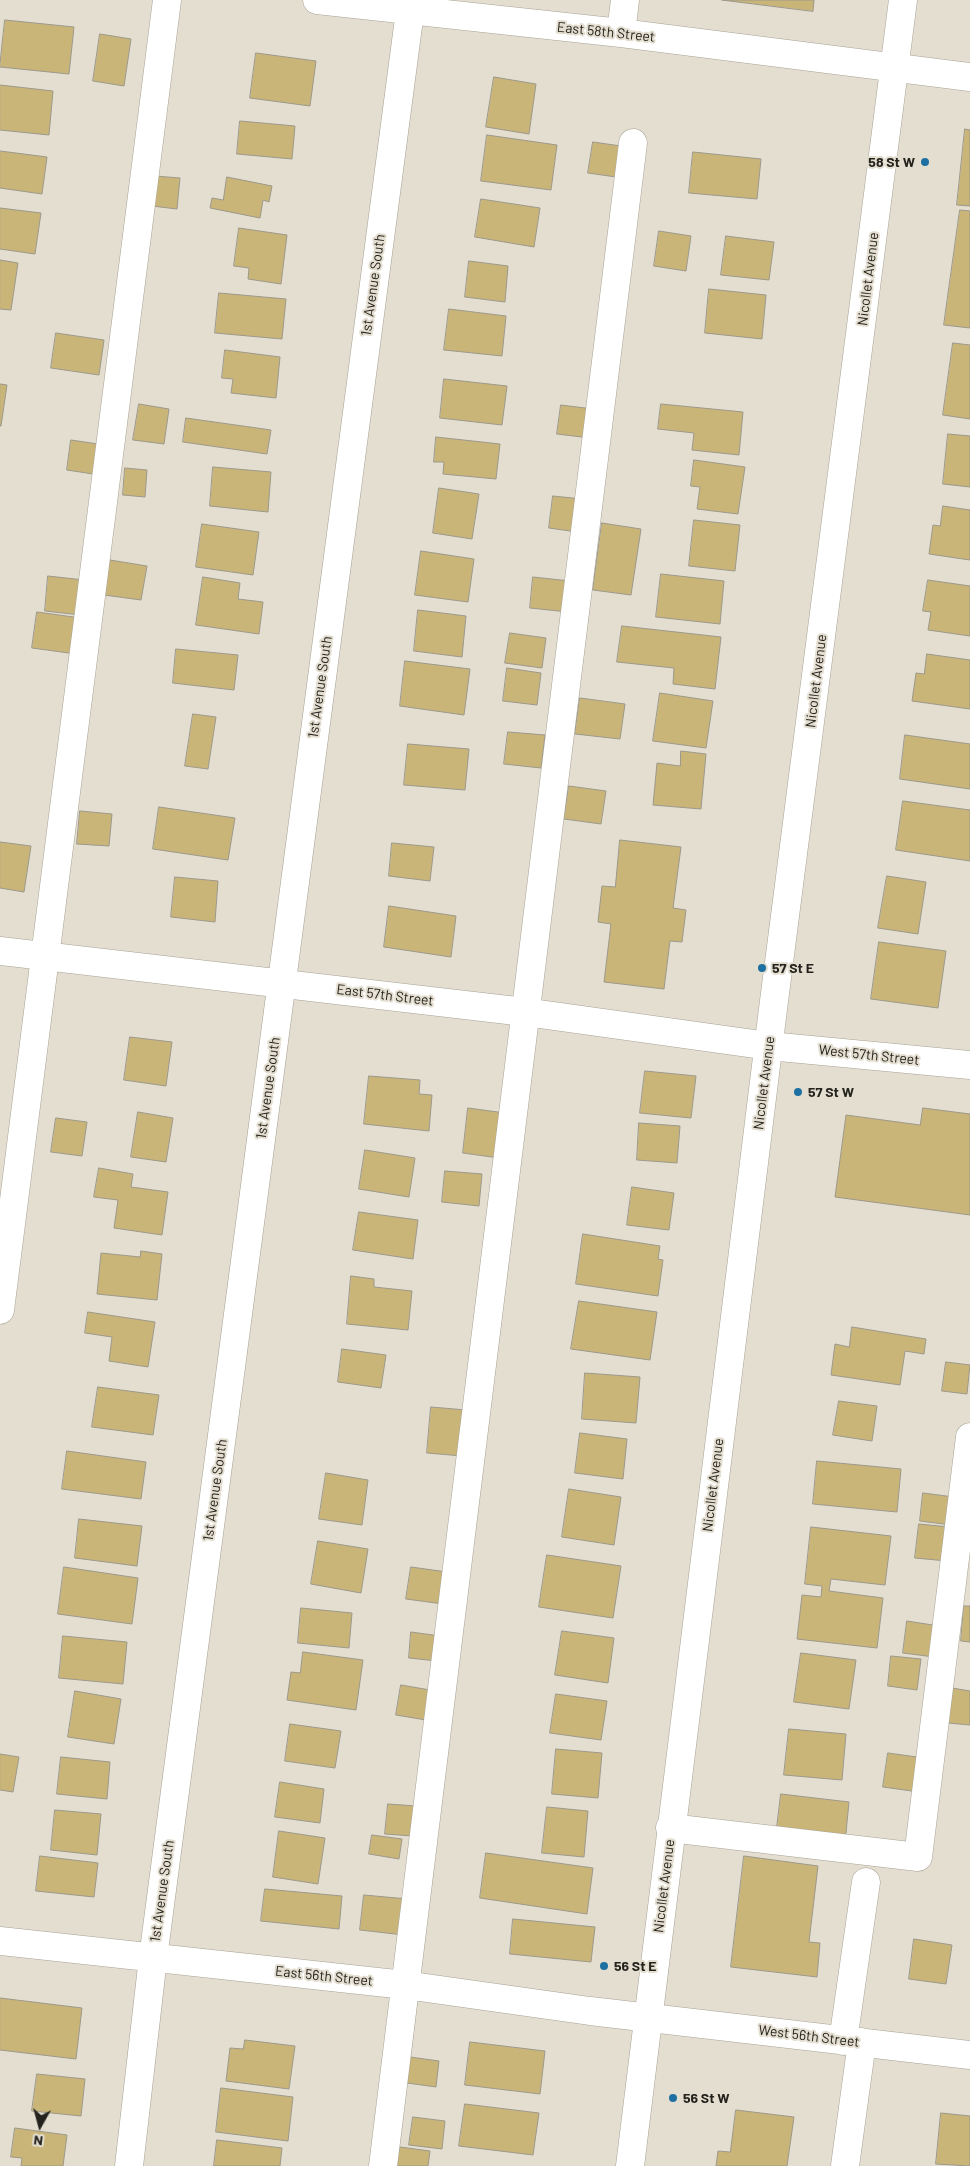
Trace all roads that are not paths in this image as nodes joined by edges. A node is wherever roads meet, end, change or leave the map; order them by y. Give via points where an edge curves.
1 (167, 0) edge
2 (317, 0) edge
3 (625, 0) edge
4 (903, 0) edge
5 (410, 11) junction
6 (621, 33) junction
7 (895, 68) junction
8 (970, 77) edge
9 (633, 143) dead end
10 (0, 951) edge
11 (44, 956) junction
12 (282, 983) junction
13 (525, 1012) junction
14 (769, 1046) junction
15 (970, 1065) edge
16 (0, 1310) edge
17 (970, 1437) edge
18 (670, 1828) junction
19 (866, 1882) dead end
20 (0, 1941) edge
21 (153, 1958) junction
22 (405, 1985) junction
23 (648, 2018) junction
24 (853, 2042) junction
25 (970, 2054) edge
26 (129, 2166) edge
27 (383, 2166) edge
28 (630, 2166) edge
29 (845, 2166) edge

1 - 11 street
2 - 5 street, East 58th Street
3 - 6 street
4 - 7 street, Nicollet Avenue
5 - 6 street, East 58th Street
5 - 12 street, 1st Avenue South
6 - 7 street, East 58th Street
7 - 8 street, East 58th Street
7 - 14 street, Nicollet Avenue
9 - 13 street
10 - 11 street, East 57th Street
11 - 12 street, East 57th Street
11 - 16 street
12 - 13 street, East 57th Street
12 - 21 street, 1st Avenue South
13 - 14 street, East 57th Street
13 - 22 street
14 - 15 street, West 57th Street
14 - 18 street, Nicollet Avenue
17 - 18 street via 918,1857
18 - 23 street, Nicollet Avenue
19 - 24 street
20 - 21 street, East 56th Street
21 - 22 street, East 56th Street
21 - 26 street, 1st Avenue South
22 - 23 street, East 56th Street
22 - 27 street
23 - 24 street, West 56th Street
23 - 28 street, Nicollet Avenue
24 - 25 street, West 56th Street
24 - 29 street

